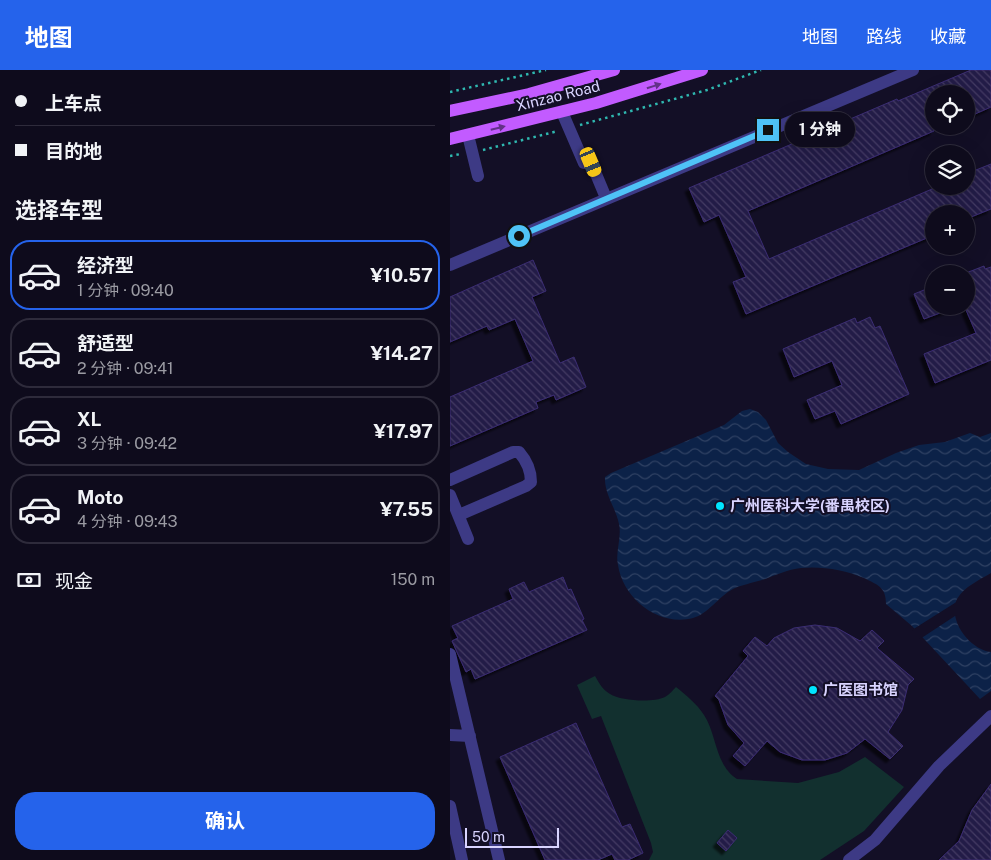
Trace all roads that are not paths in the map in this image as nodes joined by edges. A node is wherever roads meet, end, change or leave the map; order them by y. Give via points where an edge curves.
1 (614, 70) edge
2 (702, 70) edge
3 (913, 70) edge
4 (450, 110) edge
5 (562, 112) junction
6 (468, 135) junction
7 (450, 139) edge
8 (478, 176) dead end
9 (606, 198) junction
10 (450, 265) edge
11 (450, 480) edge
12 (450, 495) edge
13 (459, 516) junction
14 (468, 540) dead end
15 (450, 654) edge
16 (990, 718) edge
17 (450, 735) edge
18 (470, 736) junction
19 (450, 806) edge
20 (865, 855) edge
21 (462, 860) edge
22 (499, 860) edge
23 (849, 860) edge

1 - 4 main road, Xinzao Road via 529,94
5 -> 2 main road, Xinzao Road
3 - 9 street
6 -> 5 main road, Xinzao Road
5 - 9 street
6 - 7 main road, Xinzao Road
6 - 8 street
9 - 10 street
11 - 13 street via 513,452 519,452 524,458 531,475 526,486
12 - 13 street
13 - 14 street
15 - 18 street
16 - 20 street via 939,766 874,840
17 - 18 street
18 - 22 street
19 - 21 street
20 - 23 street

